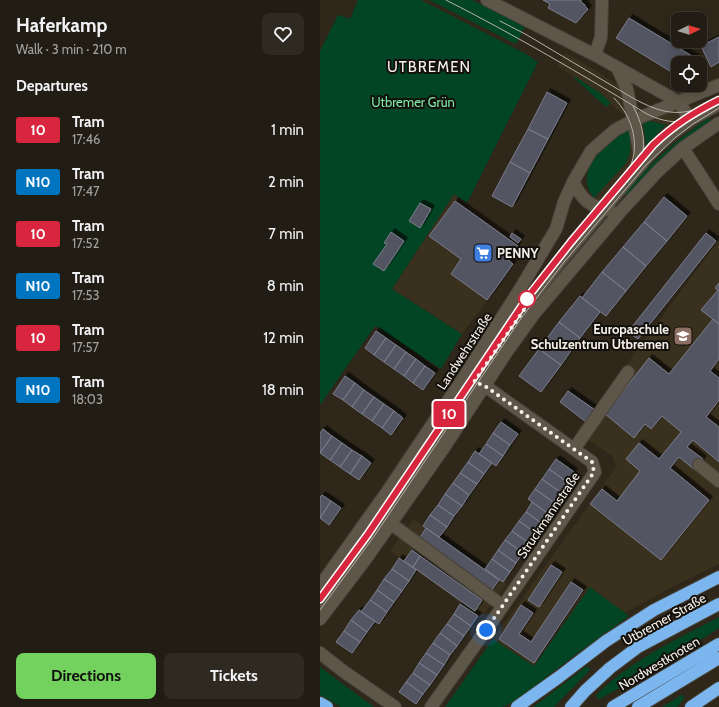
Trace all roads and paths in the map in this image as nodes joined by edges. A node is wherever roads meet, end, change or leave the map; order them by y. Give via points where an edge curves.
1 (487, 0) edge
2 (602, 0) edge
3 (595, 55) junction
4 (617, 67) junction
5 (719, 85) edge
6 (679, 102) junction
7 (719, 104) edge
8 (634, 120) junction
9 (690, 120) junction
10 (719, 123) edge
11 (682, 148) junction
12 (642, 164) junction
13 (573, 182) junction
14 (719, 204) edge
15 (604, 209) junction
16 (621, 211) junction
17 (628, 372) dead end
18 (474, 382) junction
19 (574, 449) junction
20 (699, 465) dead end
21 (719, 481) edge
22 (390, 523) junction
23 (719, 577) edge
24 (320, 586) edge
25 (719, 604) edge
26 (320, 605) edge
27 (503, 606) junction
28 (320, 619) edge
29 (719, 644) edge
30 (320, 653) edge
31 (719, 658) edge
32 (719, 688) edge
33 (320, 703) edge
34 (327, 707) edge
35 (395, 707) edge
36 (431, 707) edge
37 (517, 707) edge
38 (571, 707) edge
39 (613, 707) edge
40 (638, 707) edge
41 (692, 707) edge

1 - 3 street
2 - 3 street via 601,37
3 - 4 street
4 - 6 street
4 - 8 street via 627,89
5 - 6 street, Landwehrstraße
6 - 8 street, Landwehrstraße
6 - 9 street
7 - 9 street
8 - 12 street
8 - 13 street, Landwehrstraße via 615,130 590,151
9 - 12 street via 667,137
10 - 11 street, Landwehrstraße
11 - 14 street
11 - 16 street, Landwehrstraße
12 - 15 street
13 - 15 street via 587,203
13 - 18 street, Landwehrstraße via 556,229
15 - 16 street
15 - 18 street via 534,295
16 - 18 street, Landwehrstraße via 534,314 506,353
17 - 19 street
18 - 19 street, Struckmannstraße
18 - 22 street, Landwehrstraße
18 - 24 street, Landwehrstraße via 387,492
18 - 26 street
19 - 27 street, Struckmannstraße via 592,462 594,472
20 - 21 street
22 - 27 street
22 - 28 street, Landwehrstraße
23 - 37 highway via 654,610 606,641
25 - 38 highway, Utbremer Straße via 638,647 610,668
27 - 36 street, Struckmannstraße
29 - 39 highway, Nordwestknoten
30 - 35 street
31 - 40 highway, Nordwestknoten
32 - 41 highway
33 - 34 highway

